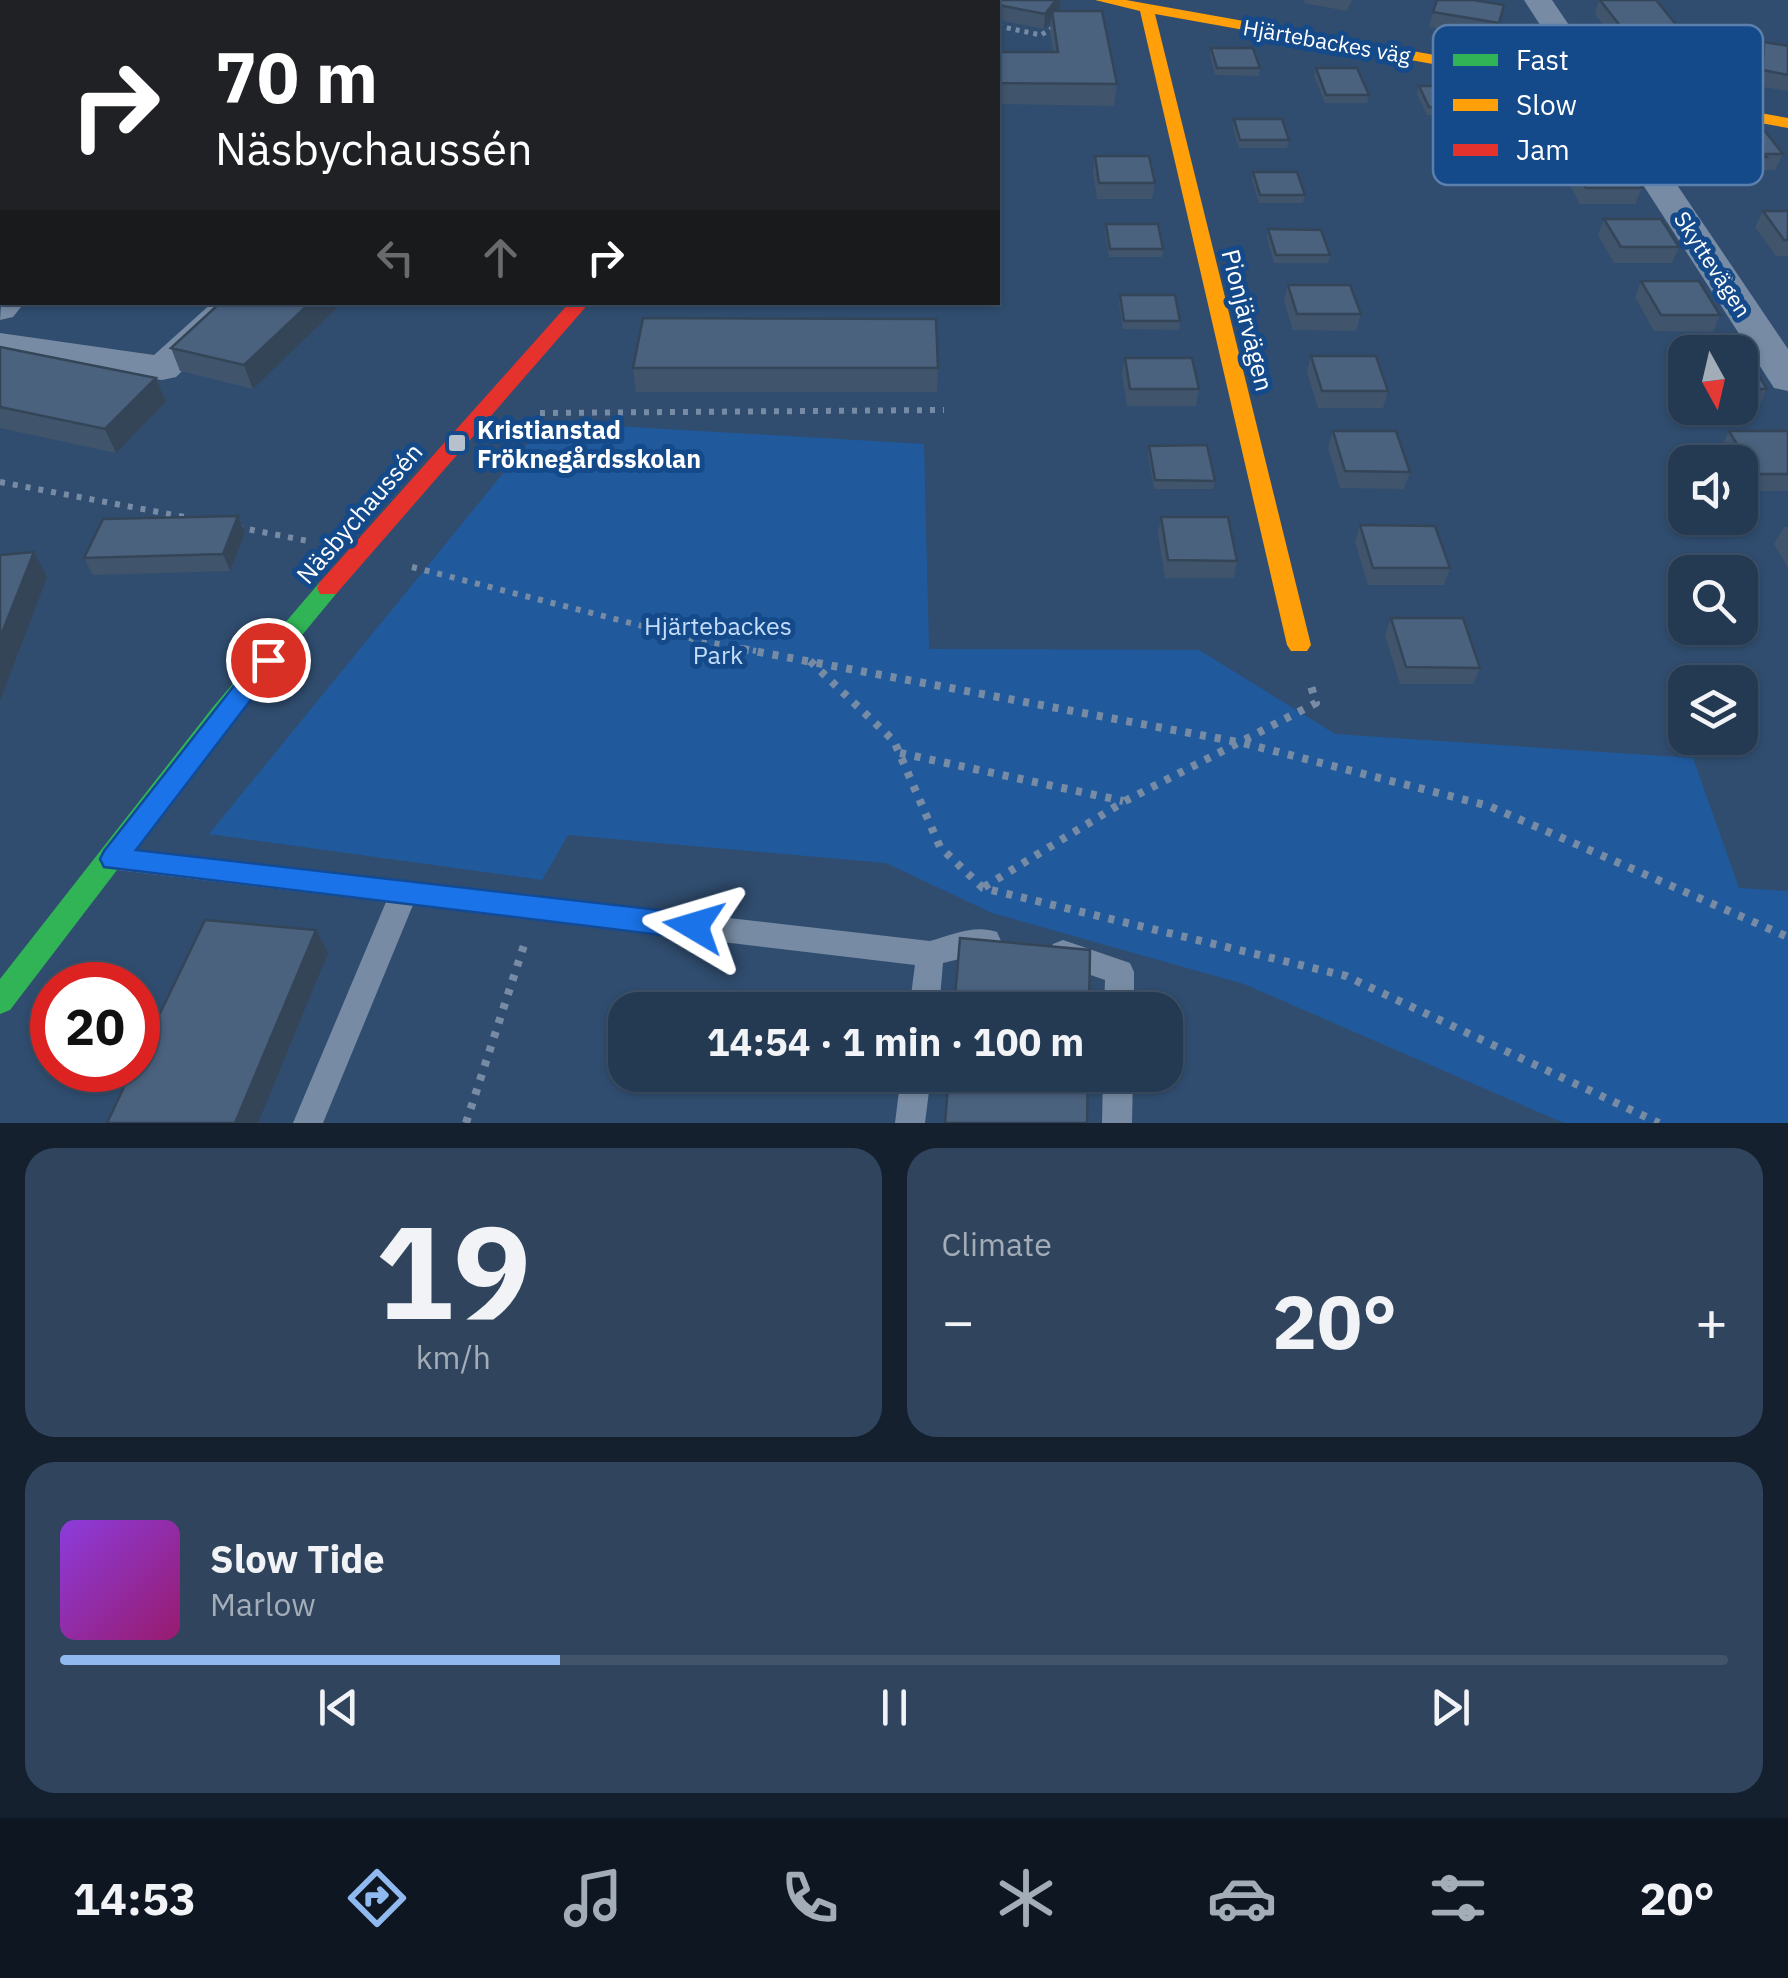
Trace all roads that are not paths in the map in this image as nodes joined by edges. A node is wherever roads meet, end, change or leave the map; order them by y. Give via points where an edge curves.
1 (1102, 0) edge
2 (1538, 0) edge
3 (1146, 8) junction
4 (1555, 25) edge
5 (1433, 60) edge
6 (1763, 119) edge
7 (1788, 123) edge
8 (1660, 185) edge
9 (233, 305) edge
10 (579, 305) edge
11 (0, 345) edge
12 (1788, 379) edge
13 (1299, 645) road end
14 (114, 859) junction
15 (404, 892) junction
16 (930, 954) junction
17 (926, 992) edge
18 (1119, 992) edge
19 (0, 1002) edge
20 (914, 1092) edge
21 (1118, 1092) edge
22 (308, 1123) edge
23 (910, 1123) edge
24 (1117, 1123) edge

1 - 3 street, Hjärtebackes väg
2 - 4 street, Skyttevägen
3 - 5 street, Hjärtebackes väg
3 - 13 street, Pionjärvägen
6 - 7 street, Hjärtebackes väg
8 - 12 street, Skyttevägen
9 - 11 street via 162,368
10 - 14 street, Näsbychaussén via 222,714
14 - 15 lane
14 - 19 street, Näsbychaussén
15 - 16 lane
15 - 22 lane
16 - 17 lane
16 - 18 lane via 977,940 1066,954 1120,972
20 - 23 lane
21 - 24 lane

